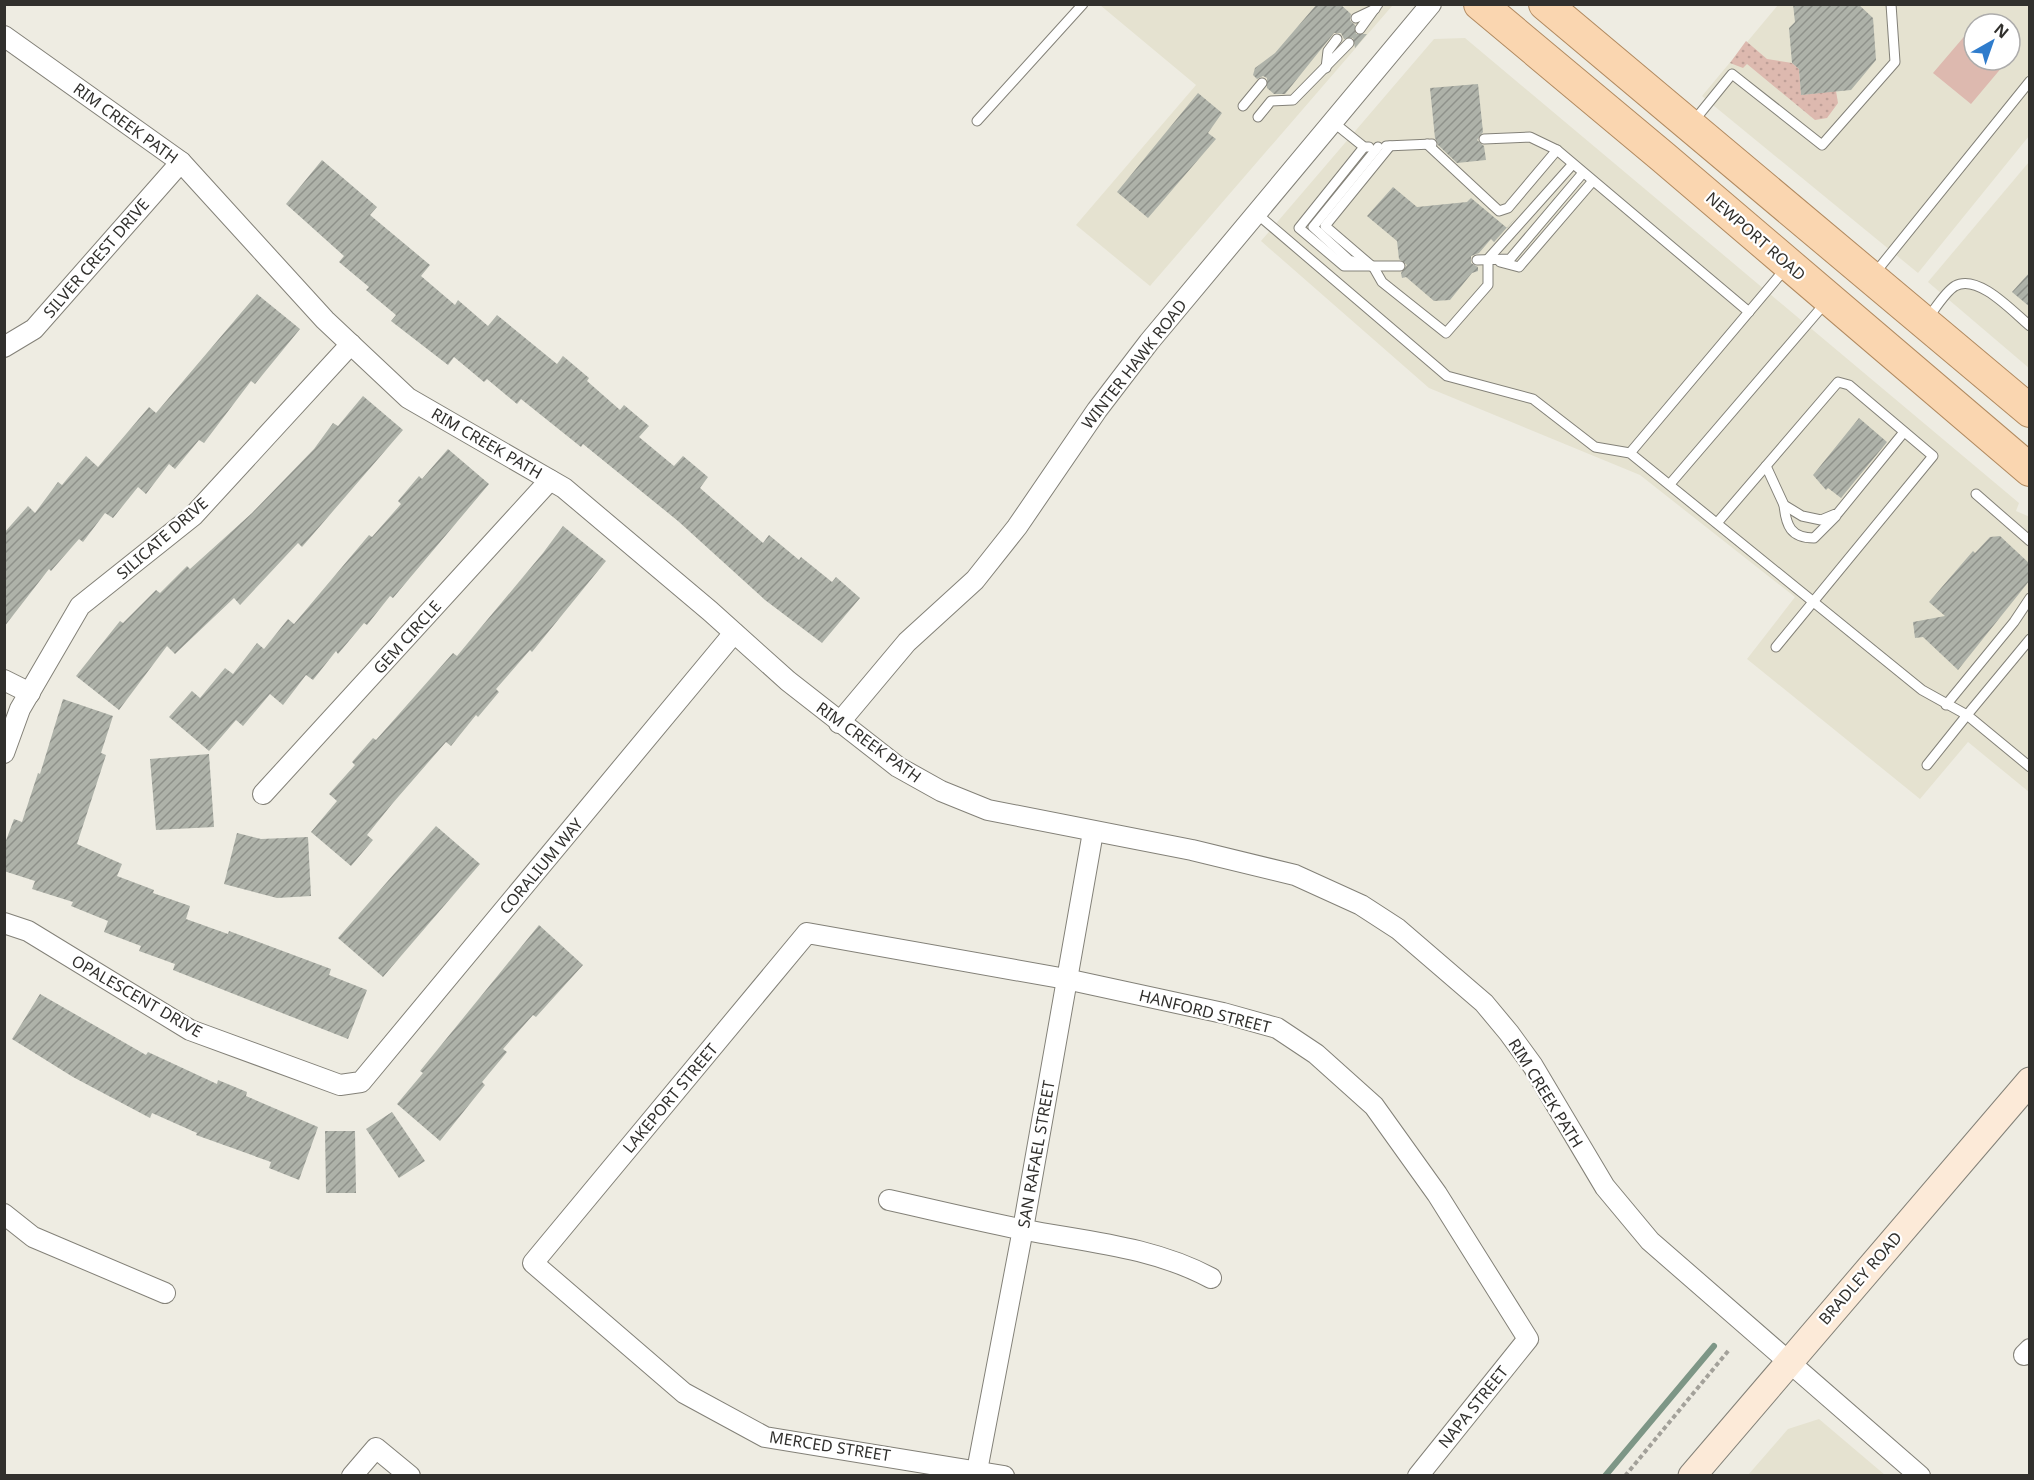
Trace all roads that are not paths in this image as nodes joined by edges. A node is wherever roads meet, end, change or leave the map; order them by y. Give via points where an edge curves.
1 (1083, 4) edge
2 (1431, 4) edge
3 (1480, 4) edge
4 (1545, 4) edge
5 (1891, 4) edge
6 (1378, 6) edge
7 (1356, 18) dead end
8 (1360, 29) dead end
9 (4, 36) edge
10 (1336, 39) dead end
11 (1349, 43) dead end
12 (1326, 68) junction
13 (2030, 81) edge
14 (1262, 83) dead end
15 (1243, 106) dead end
16 (1258, 117) dead end
17 (977, 121) dead end
18 (1333, 122) junction
19 (1690, 126) junction
20 (1484, 139) dead end
21 (1390, 146) junction
22 (1364, 147) junction
23 (1378, 147) junction
24 (1557, 150) junction
25 (181, 162) junction
26 (1572, 165) junction
27 (1582, 174) junction
28 (1592, 182) junction
29 (1256, 213) junction
30 (1477, 260) dead end
31 (1488, 260) junction
32 (1788, 265) junction
33 (1400, 266) dead end
34 (1374, 268) junction
35 (1872, 278) junction
36 (1829, 298) junction
37 (1749, 312) junction
38 (1924, 322) junction
39 (2030, 326) edge
40 (351, 344) junction
41 (4, 347) edge
42 (2030, 411) edge
43 (1904, 432) junction
44 (1630, 453) junction
45 (1766, 466) junction
46 (2030, 470) edge
47 (550, 480) junction
48 (1670, 484) junction
49 (1977, 494) dead end
50 (1784, 505) junction
51 (1839, 513) junction
52 (1718, 523) junction
53 (2030, 541) edge
54 (2030, 598) edge
55 (1813, 601) junction
56 (734, 633) junction
57 (2030, 639) edge
58 (1776, 647) dead end
59 (4, 680) edge
60 (30, 693) junction
61 (1946, 705) junction
62 (1967, 715) junction
63 (839, 723) junction
64 (4, 753) edge
65 (1927, 765) dead end
66 (2030, 767) edge
67 (264, 794) dead end
68 (1093, 832) junction
69 (4, 923) edge
70 (807, 933) joint
71 (1066, 979) junction
72 (2030, 1082) edge
73 (340, 1085) joint
74 (889, 1200) dead end
75 (4, 1214) edge
76 (1023, 1229) junction
77 (533, 1263) joint
78 (1211, 1278) dead end
79 (165, 1293) dead end
80 (1528, 1339) joint
81 (1788, 1363) junction
82 (976, 1473) edge
83 (352, 1476) edge
84 (410, 1476) edge
85 (1004, 1476) edge
86 (1418, 1476) edge
87 (1692, 1476) edge
88 (1920, 1476) edge

1 - 17 lane
2 - 18 street, WINTER HAWK ROAD
3 - 32 main road, NEWPORT ROAD
4 - 19 main road
5 - 19 lane via 1895,62 1822,145 1732,74
6 - 7 lane
6 - 8 lane
9 - 25 street, RIM CREEK PATH
10 - 12 lane via 1328,51
11 - 12 lane
12 - 16 lane via 1293,100 1271,102
13 - 35 lane
14 - 15 lane
18 - 22 lane
18 - 29 street, WINTER HAWK ROAD
19 - 35 main road
20 - 24 lane via 1530,136
21 - 23 lane
21 - 24 lane via 1431,144 1499,211 1508,208
21 - 34 lane via 1325,226
22 - 23 lane
22 - 34 lane via 1299,228 1344,266
23 - 34 lane via 1313,227 1349,260
24 - 26 lane
25 - 40 street, RIM CREEK PATH
25 - 41 street, SILVER CREST DRIVE via 34,328
26 - 27 lane
26 - 31 lane
27 - 28 lane
27 - 31 lane via 1510,259
28 - 31 lane via 1519,267
28 - 37 lane
29 - 44 lane via 1447,376 1533,399 1595,447
29 - 63 street, WINTER HAWK ROAD via 1097,410 1017,528 975,580 907,642
30 - 31 lane
31 - 34 lane via 1488,285 1446,333 1382,282
32 - 36 main road, NEWPORT ROAD
32 - 37 lane
32 - 42 main road via 1828,268 1958,379
33 - 34 lane
35 - 38 main road
36 - 46 main road, NEWPORT ROAD
36 - 48 lane
37 - 44 lane
38 - 39 lane via 1955,287 1967,283 1982,286
38 - 42 main road
40 - 47 street, RIM CREEK PATH via 408,398
40 - 60 street, SILICATE DRIVE via 193,516 81,606
43 - 45 lane via 1849,385 1838,382
43 - 51 lane
43 - 55 lane via 1933,456
44 - 48 lane
45 - 50 lane
45 - 52 lane
47 - 56 street, RIM CREEK PATH
47 - 67 street, GEM CIRCLE
48 - 52 lane
49 - 53 lane
50 - 51 lane via 1802,516 1821,520
50 - 51 lane via 1785,522 1792,533 1803,538 1814,538
52 - 55 lane
54 - 61 lane
55 - 58 lane
55 - 61 lane
56 - 63 street, RIM CREEK PATH
56 - 73 street, CORALIUM WAY via 361,1082
57 - 62 lane
59 - 60 street
60 - 64 street, SILICATE DRIVE
61 - 62 lane
62 - 65 lane
62 - 66 lane
63 - 68 street, RIM CREEK PATH via 898,767 965,802
68 - 71 street, SAN RAFAEL STREET
68 - 81 street, RIM CREEK PATH via 1192,850 1295,875 1361,905 1423,948 1484,1003 1509,1033 1626,1215 1650,1241
69 - 73 street, OPALESCENT DRIVE via 28,931 190,1030
70 - 71 street, HANFORD STREET
70 - 77 street, LAKEPORT STREET
71 - 76 street, SAN RAFAEL STREET
71 - 80 street, HANFORD STREET via 1277,1028 1316,1054 1380,1115 1437,1194
72 - 81 street, BRADLEY ROAD
74 - 76 street
75 - 79 street via 33,1237
76 - 78 street via 1149,1252 1183,1263
76 - 82 street, SAN RAFAEL STREET
77 - 82 street, MERCED STREET via 684,1393 765,1437
80 - 86 street, NAPA STREET
81 - 87 street, BRADLEY ROAD
81 - 88 street, RIM CREEK PATH
82 - 85 street, MERCED STREET
83 - 84 street via 376,1448

